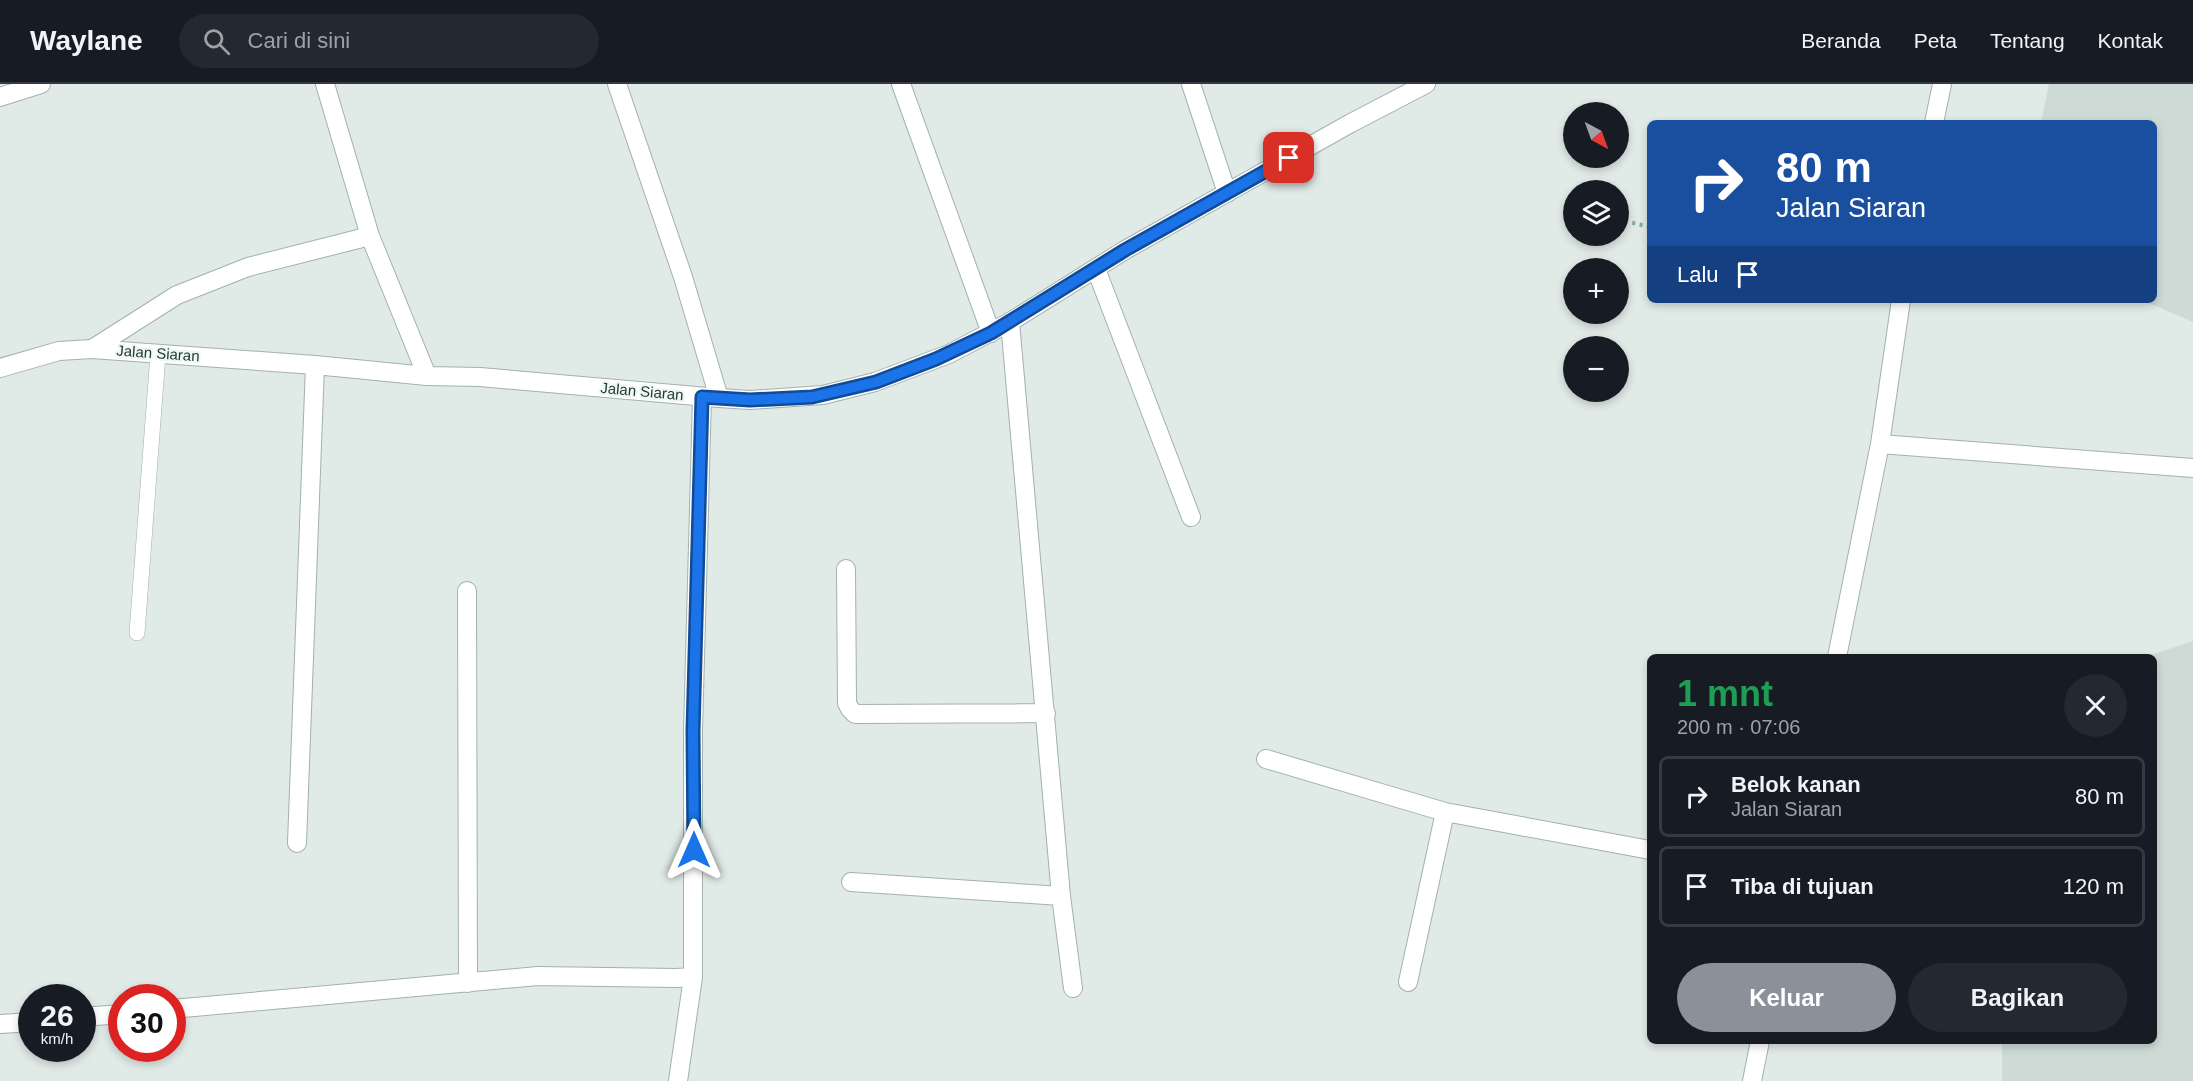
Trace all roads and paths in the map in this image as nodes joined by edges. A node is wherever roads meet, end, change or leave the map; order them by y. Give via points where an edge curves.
1 (41, 84) edge
2 (325, 84) edge
3 (617, 84) edge
4 (901, 84) edge
5 (1191, 84) edge
6 (1426, 84) edge
7 (1942, 84) edge
8 (0, 97) edge
9 (1935, 120) edge
10 (1227, 193) junction
11 (1629, 222) edge
12 (1647, 226) edge
13 (370, 236) junction
14 (1096, 268) junction
15 (1901, 303) edge
16 (1010, 322) junction
17 (991, 333) junction
18 (92, 349) junction
19 (158, 354) junction
20 (315, 365) junction
21 (0, 368) edge
22 (427, 376) junction
23 (710, 398) junction
24 (1880, 444) junction
25 (2193, 468) edge
26 (1191, 517) dead end
27 (846, 569) dead end
28 (467, 591) dead end
29 (137, 633) dead end
30 (1838, 654) edge
31 (1046, 713) junction
32 (1266, 759) dead end
33 (1445, 812) junction
34 (297, 843) dead end
35 (1647, 849) edge
36 (851, 882) dead end
37 (1061, 896) junction
38 (693, 976) junction
39 (1408, 982) dead end
40 (468, 983) junction
41 (1073, 988) dead end
42 (186, 1008) edge
43 (18, 1023) edge
44 (0, 1024) edge
45 (1759, 1044) edge
46 (678, 1081) edge
47 (1752, 1081) edge

1 - 8 street
2 - 13 street
3 - 23 street via 683,277
4 - 17 street
5 - 10 street
6 - 10 street, Jalan Siaran
7 - 9 street
10 - 14 street, Jalan Siaran
11 - 12 path
13 - 18 street via 248,267 177,295
13 - 22 street
14 - 16 street, Jalan Siaran
14 - 26 street
15 - 24 street
16 - 17 street, Jalan Siaran
16 - 31 street
17 - 23 street, Jalan Siaran via 860,386 812,397
18 - 19 street, Jalan Siaran
18 - 21 street, Jalan Siaran via 59,351
19 - 20 street, Jalan Siaran
19 - 29 lane
20 - 22 street, Jalan Siaran
20 - 34 street
22 - 23 street, Jalan Siaran via 480,376
23 - 38 street via 693,731
24 - 25 street
24 - 30 street
27 - 31 street via 847,703 855,714
28 - 40 street
31 - 37 street
32 - 33 street
33 - 35 street
33 - 39 street
36 - 37 street
37 - 41 street
38 - 40 street via 538,976
38 - 46 street
40 - 42 street
43 - 44 street
45 - 47 street

